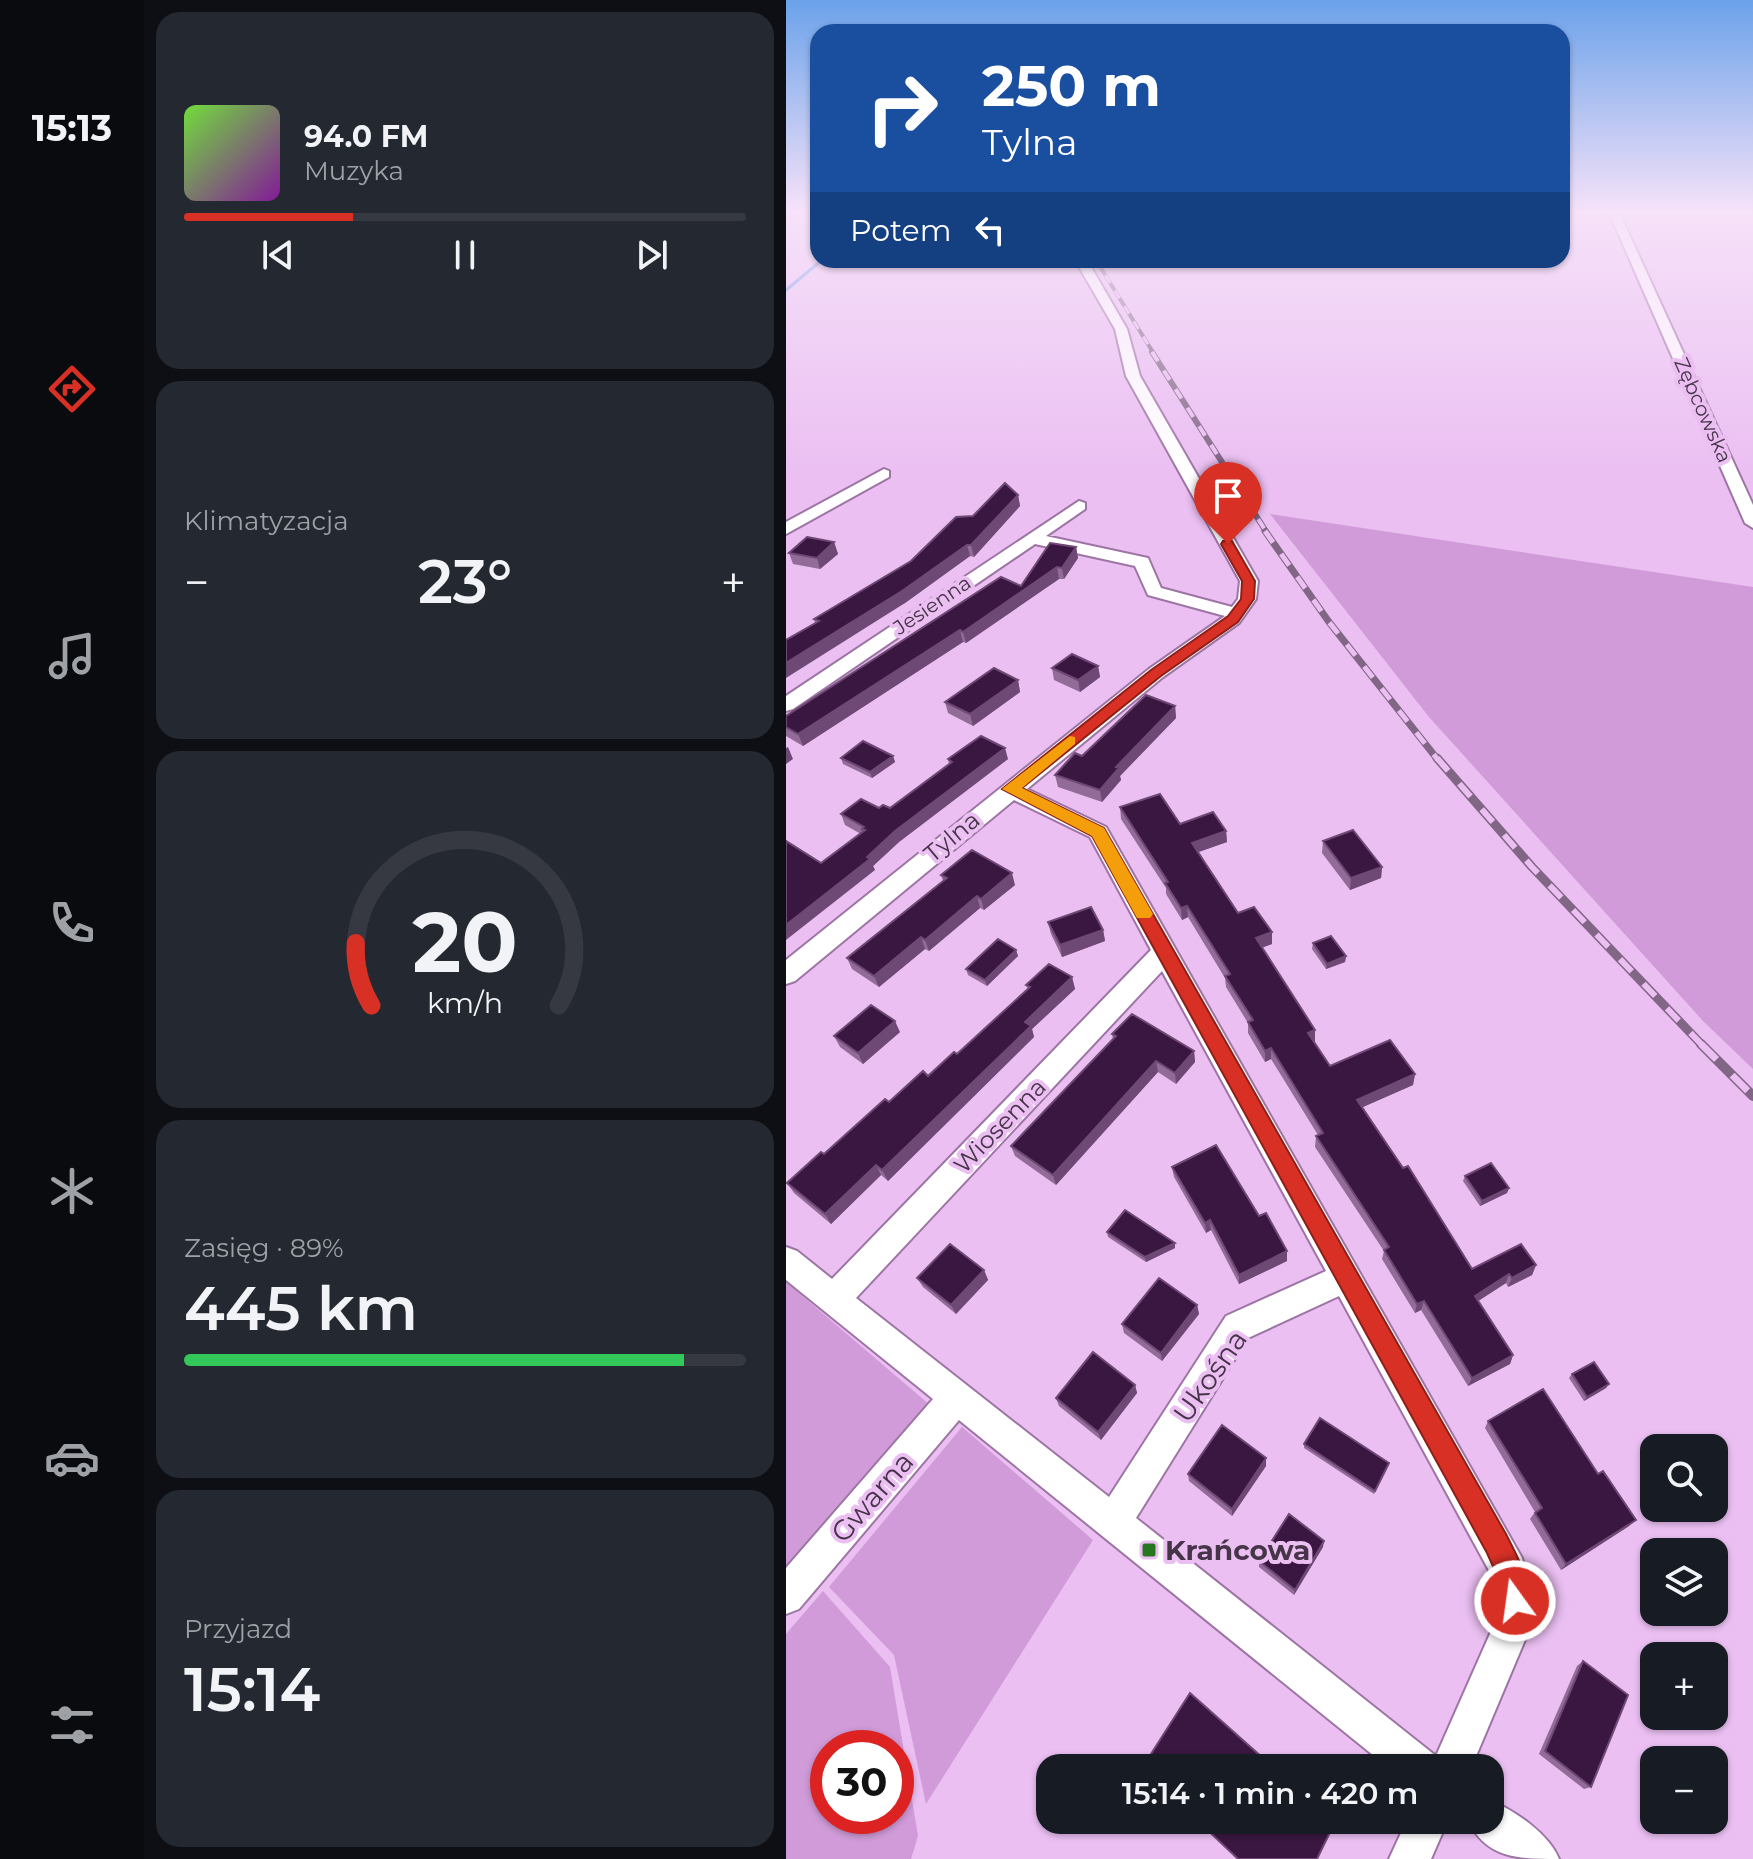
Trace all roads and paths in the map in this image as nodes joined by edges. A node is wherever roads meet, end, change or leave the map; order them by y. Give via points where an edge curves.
1 (1102, 297) edge
2 (1652, 297) edge
3 (884, 474) dead end
4 (1079, 506) dead end
5 (1753, 523) edge
6 (786, 529) edge
7 (1032, 538) junction
8 (1237, 614) junction
9 (786, 705) edge
10 (1010, 789) junction
11 (1165, 952) junction
12 (786, 974) edge
13 (786, 1261) edge
14 (1347, 1277) junction
15 (834, 1299) junction
16 (957, 1397) junction
17 (1113, 1522) junction
18 (786, 1596) edge
19 (1403, 1754) edge
20 (1457, 1754) edge
21 (1504, 1832) edge
22 (1422, 1834) edge
23 (1410, 1859) edge
24 (1538, 1859) edge

1 - 8 street via 1121,329 1133,376 1249,581 1247,599
2 - 5 street, Zębcowska
3 - 6 street
4 - 7 street, Jesienna
7 - 8 street via 1142,562 1154,591
7 - 9 street, Jesienna
8 - 10 street, Tylna
10 - 11 street via 1098,832
10 - 12 street, Tylna
11 - 14 street
11 - 15 street, Wiosenna
13 - 15 street
14 - 17 street, Ukośna via 1237,1327
14 - 20 street via 1509,1571 1515,1601 1511,1628
15 - 16 street
16 - 17 street
16 - 18 street, Gwarna
17 - 19 street
21 - 24 street
22 - 23 street

